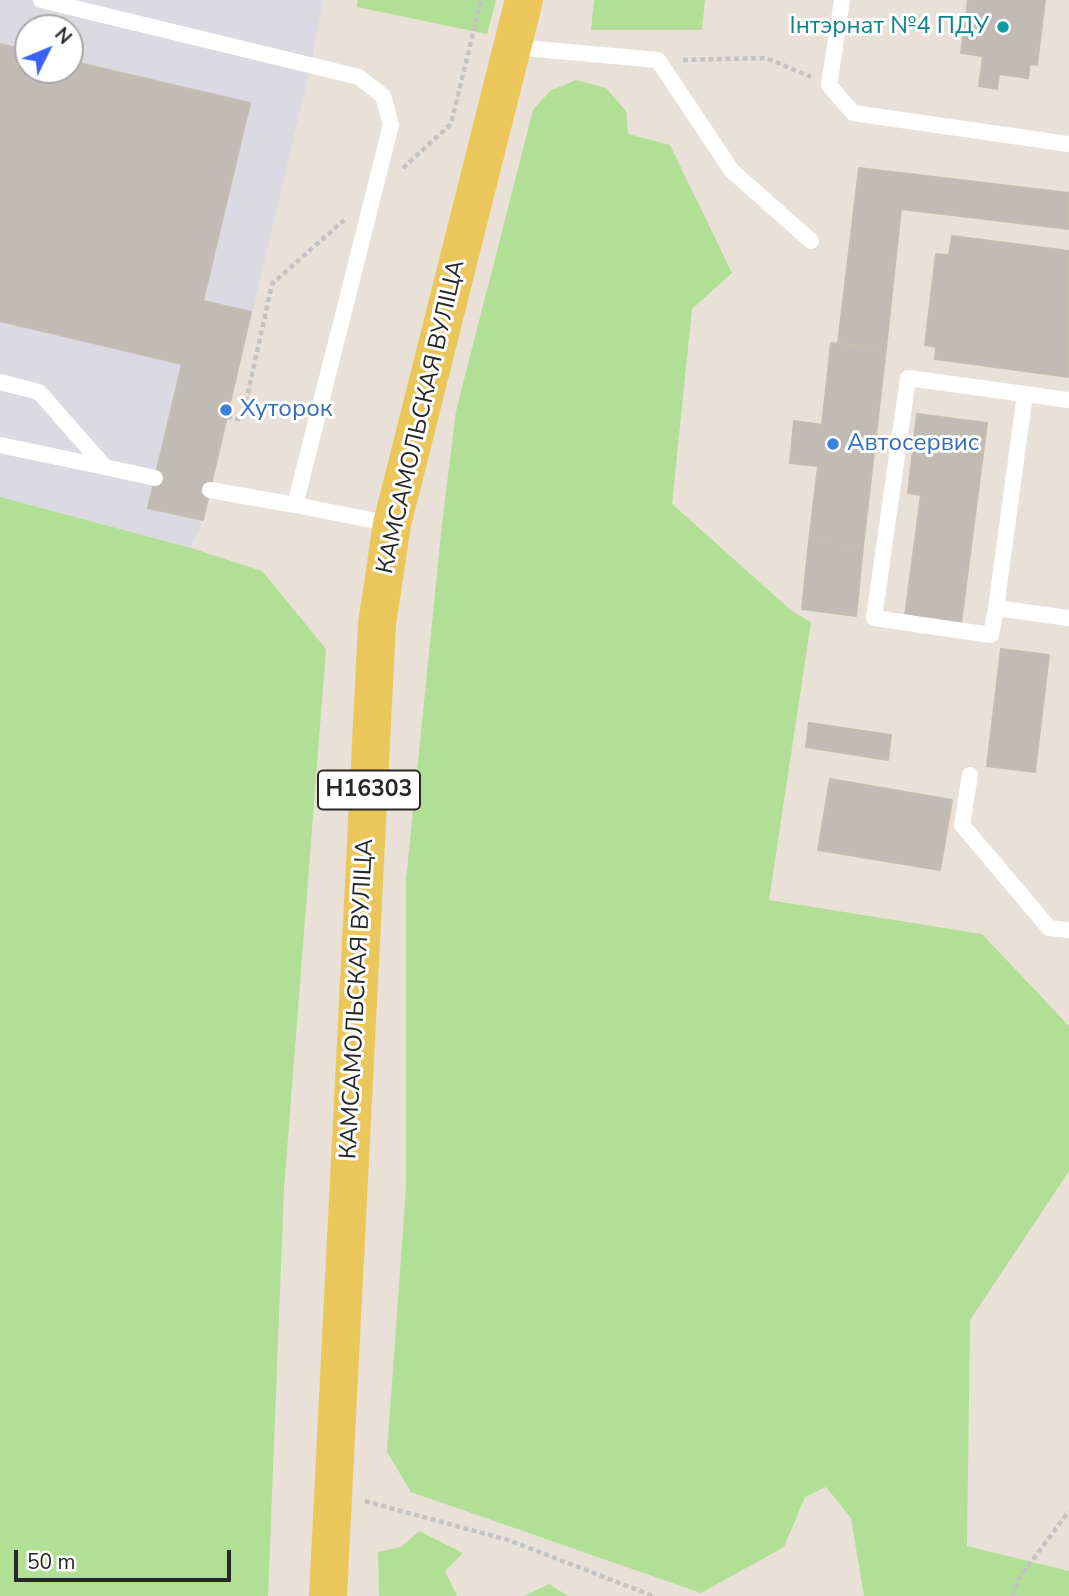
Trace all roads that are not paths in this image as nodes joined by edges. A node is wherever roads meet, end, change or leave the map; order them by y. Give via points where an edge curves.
1 (41, 0) edge
2 (524, 0) edge
3 (842, 0) edge
4 (513, 47) junction
5 (1069, 144) edge
6 (811, 241) dead end
7 (0, 382) edge
8 (1025, 394) junction
9 (1069, 400) edge
10 (0, 445) edge
11 (105, 467) junction
12 (155, 478) dead end
13 (210, 490) dead end
14 (295, 505) junction
15 (392, 524) junction
16 (996, 608) junction
17 (1069, 618) edge
18 (970, 775) dead end
19 (1069, 930) edge
20 (328, 1596) edge

1 - 14 lane via 359,77 383,96 391,125
2 - 4 main road, КАМСАМОЛЬСКАЯ ВУЛІЦА / Н16303
3 - 5 lane via 829,85 853,113
4 - 6 lane via 658,60 732,171
4 - 15 main road, КАМСАМОЛЬСКАЯ ВУЛІЦА / Н16303
7 - 11 lane via 39,392
8 - 9 lane
8 - 16 lane
8 - 16 lane via 908,377 874,618 991,635
10 - 11 lane
11 - 12 lane
13 - 14 lane
14 - 15 lane
15 - 20 main road, КАМСАМОЛЬСКАЯ ВУЛІЦА / Н16303 via 377,624
16 - 17 lane
18 - 19 lane via 962,825 1049,928

